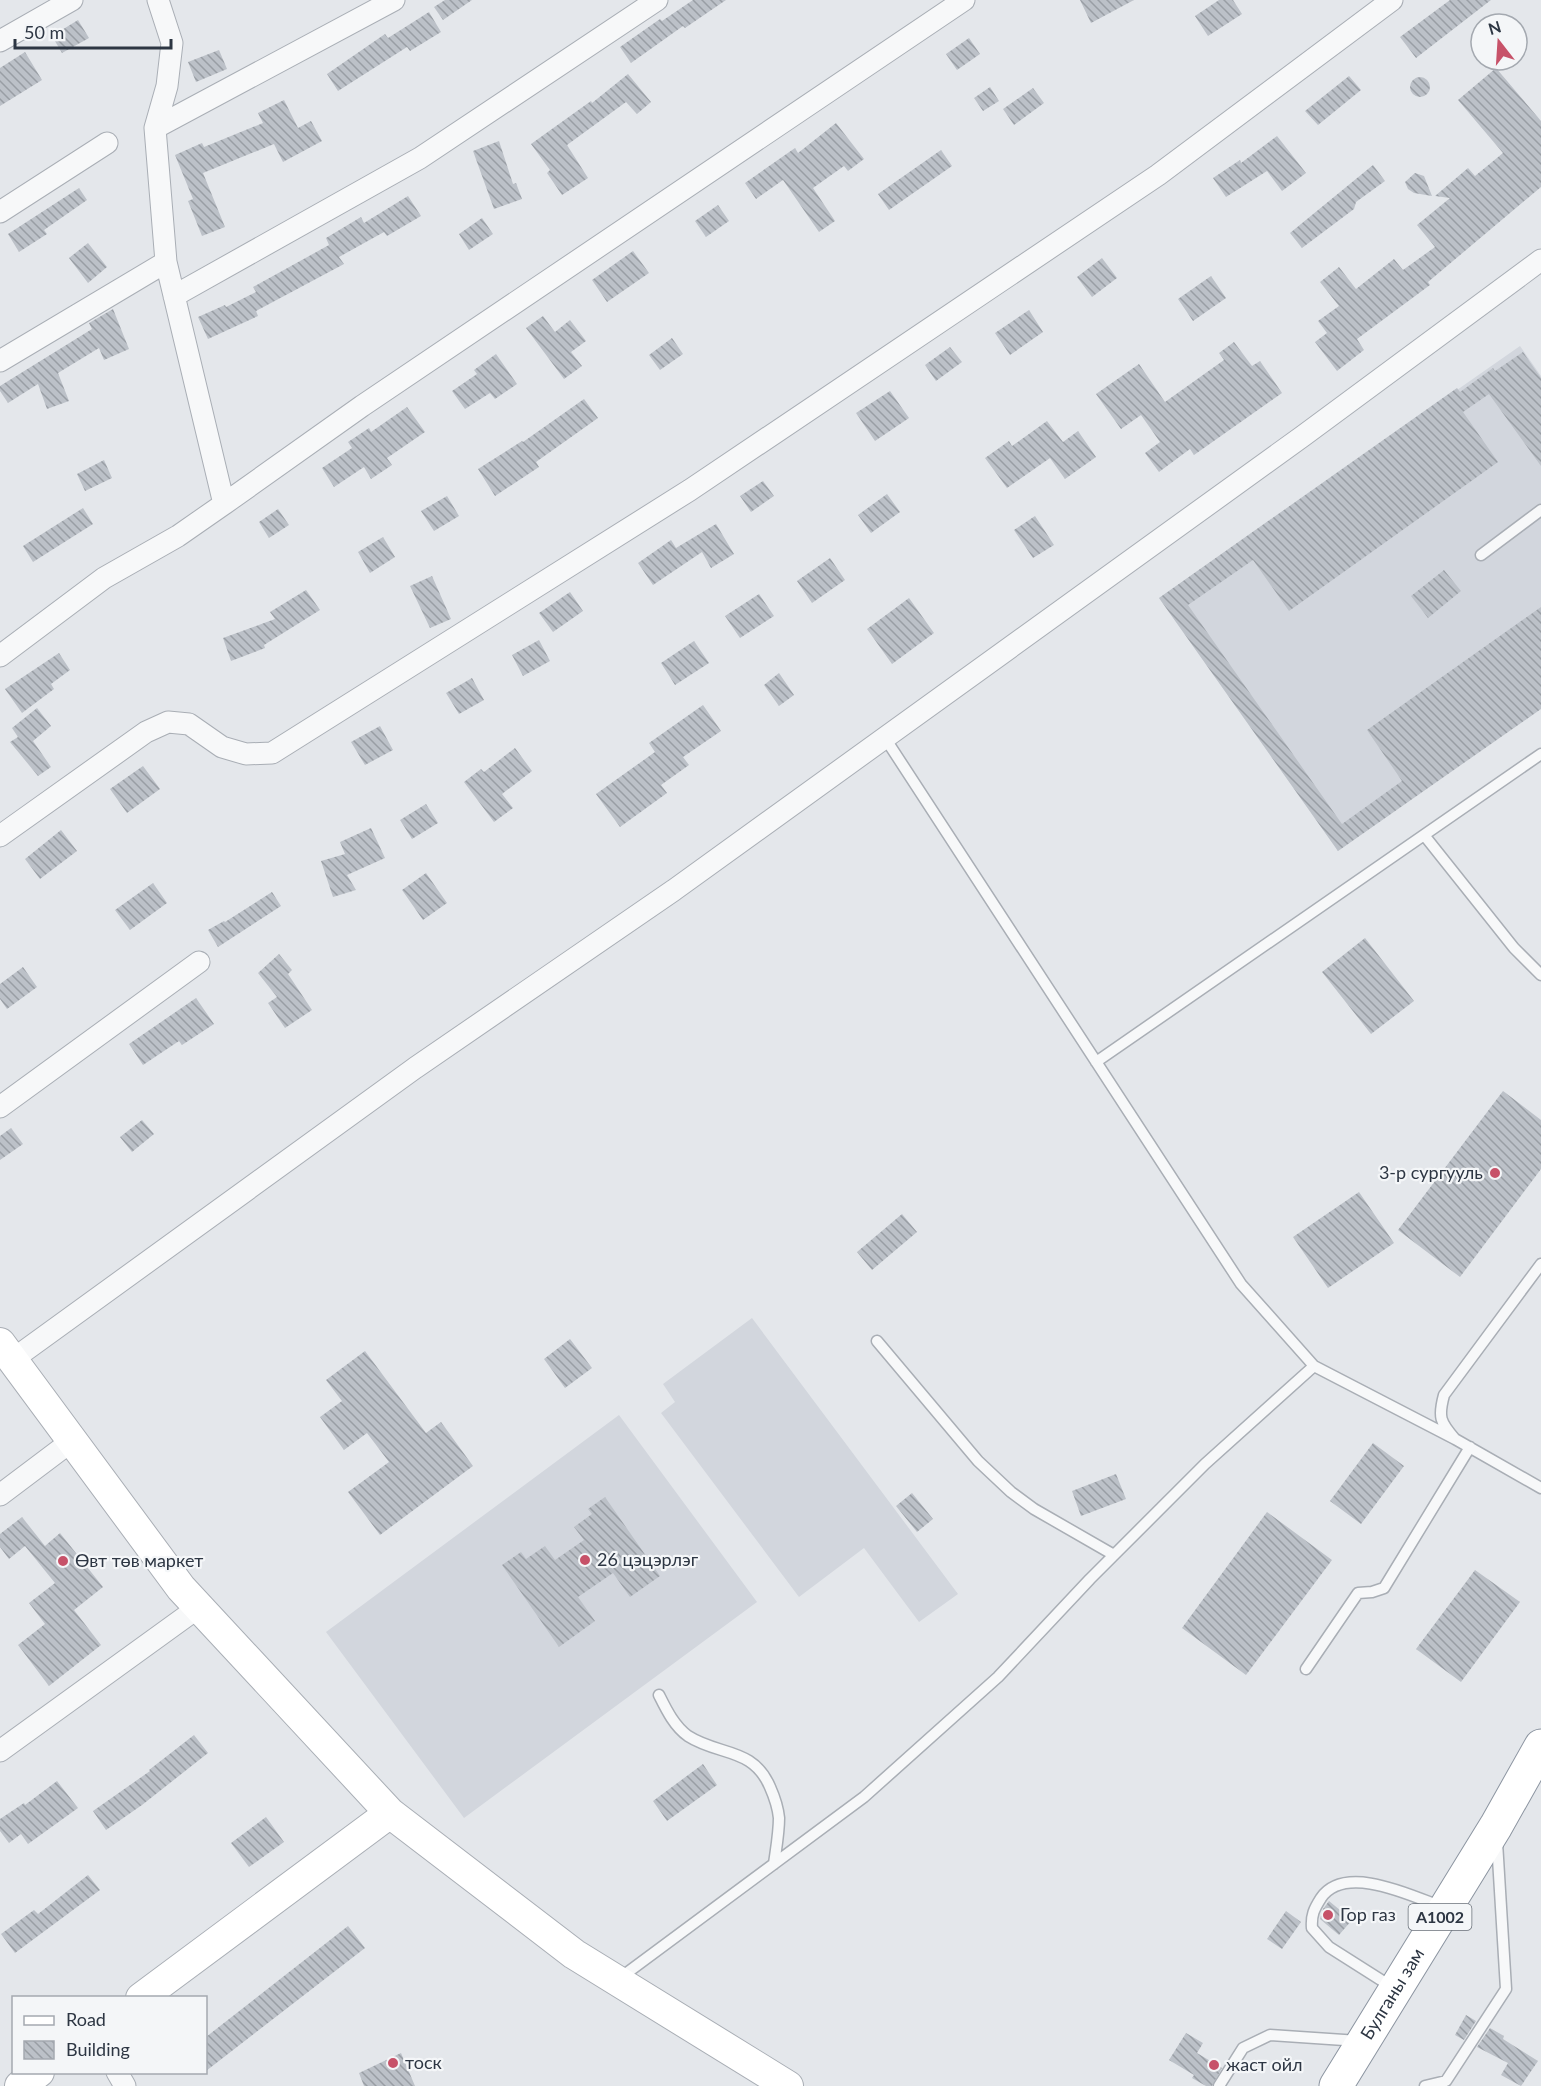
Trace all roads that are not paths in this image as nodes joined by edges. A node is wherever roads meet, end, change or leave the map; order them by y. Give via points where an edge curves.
1 (72, 0) edge
2 (158, 0) edge
3 (394, 0) edge
4 (657, 0) edge
5 (964, 0) edge
6 (1392, 0) edge
7 (0, 41) edge
8 (155, 128) junction
9 (107, 143) dead end
10 (0, 212) edge
11 (1541, 260) edge
12 (166, 262) junction
13 (174, 296) junction
14 (0, 361) edge
15 (224, 504) junction
16 (1541, 510) edge
17 (1481, 555) dead end
18 (0, 656) edge
19 (885, 738) junction
20 (1541, 754) edge
21 (1424, 835) junction
22 (0, 836) edge
23 (200, 962) dead end
24 (1541, 975) edge
25 (1096, 1062) junction
26 (0, 1107) edge
27 (1541, 1264) edge
28 (877, 1341) dead end
29 (6, 1352) edge
30 (1314, 1366) junction
31 (1455, 1439) junction
32 (73, 1440) junction
33 (1470, 1447) junction
34 (1541, 1488) edge
35 (0, 1495) edge
36 (1114, 1556) junction
37 (199, 1607) junction
38 (1306, 1669) dead end
39 (659, 1695) dead end
40 (1541, 1746) edge
41 (0, 1751) edge
42 (390, 1813) junction
43 (1496, 1826) junction
44 (774, 1864) junction
45 (1445, 1908) junction
46 (617, 1980) junction
47 (1395, 1989) junction
48 (144, 1996) edge
49 (1362, 2041) junction
50 (38, 2074) edge
51 (20, 2086) edge
52 (788, 2086) edge
53 (1219, 2086) edge
54 (1336, 2086) edge
55 (1425, 2086) edge

1 - 7 street
2 - 8 street via 172,43 167,86
3 - 8 street
4 - 13 street via 420,158
5 - 15 street via 362,406
6 - 22 street via 1158,175 700,484 272,753 246,754 222,747 189,724 168,722 146,732
8 - 12 street
9 - 10 street
11 - 19 street
12 - 13 street
12 - 14 street
13 - 15 street
15 - 18 street via 178,536 104,578
16 - 17 lane
19 - 25 lane
19 - 29 street via 674,890
20 - 21 lane
21 - 24 lane via 1514,948
21 - 25 lane
23 - 26 street
25 - 30 lane via 1241,1284
27 - 31 lane via 1444,1395 1439,1412
28 - 36 lane via 978,1461 1011,1492
29 - 32 main road
30 - 31 lane
30 - 36 lane via 1205,1464
31 - 33 lane
32 - 35 street
32 - 37 main road
33 - 34 lane
33 - 38 lane via 1384,1588 1358,1593
36 - 44 lane via 998,1677 864,1797
37 - 41 street
37 - 42 main road
39 - 44 lane via 669,1716 686,1734 739,1755 764,1772 779,1817
40 - 43 highway, Булганы зам / A1002 via 1526,1781
42 - 46 main road via 574,1954
42 - 48 main road
43 - 45 highway, Булганы зам / A1002
43 - 55 lane via 1506,1989 1446,2081
44 - 46 lane
45 - 47 highway, Булганы зам / A1002
45 - 47 lane via 1380,1884 1346,1882 1324,1893 1312,1910 1312,1928 1329,1947
46 - 52 main road
47 - 49 highway, Булганы зам / A1002
49 - 53 lane via 1270,2035 1243,2048
49 - 54 highway, Булганы зам / A1002
50 - 51 main road

